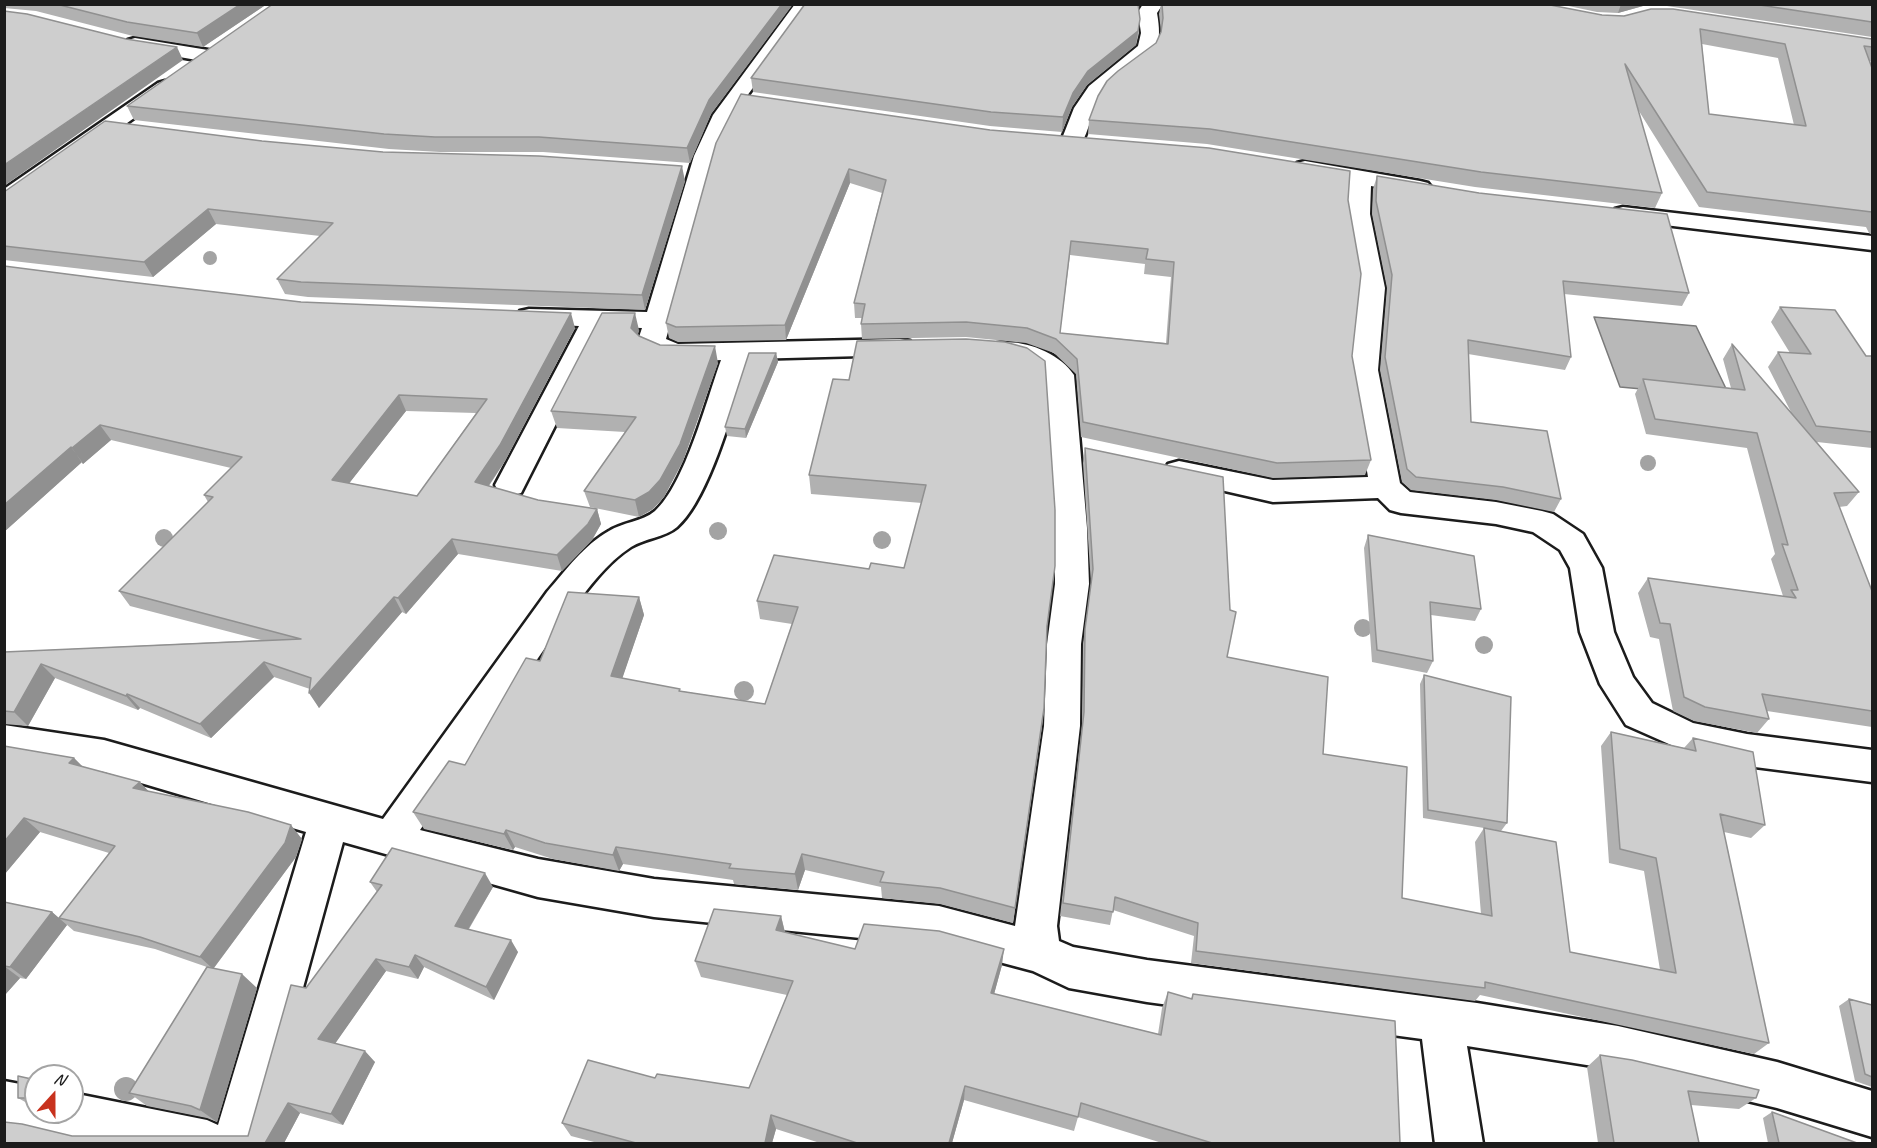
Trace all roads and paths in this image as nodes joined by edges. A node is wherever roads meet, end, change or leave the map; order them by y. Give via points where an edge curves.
1 (805, 4) edge
2 (1154, 4) edge
3 (122, 41) edge
4 (109, 126) junction
5 (144, 131) edge
6 (1098, 143) edge
7 (1282, 164) edge
8 (1360, 177) junction
9 (1442, 191) edge
10 (4, 200) edge
11 (1599, 211) edge
12 (1872, 243) edge
13 (502, 315) edge
14 (596, 319) junction
15 (657, 320) junction
16 (935, 347) edge
17 (976, 347) edge
18 (737, 353) junction
19 (1157, 466) edge
20 (510, 485) dead end
21 (1385, 487) junction
22 (4, 740) edge
23 (1872, 766) edge
24 (330, 822) junction
25 (391, 839) junction
26 (1040, 953) junction
27 (1441, 1020) junction
28 (4, 1104) edge
29 (24, 1108) edge
30 (1872, 1114) edge
31 (84, 1119) edge
32 (207, 1143) edge
33 (236, 1143) edge
34 (1459, 1143) edge

1 - 15 street via 745,99 714,135 705,156 691,172
2 - 6 street via 1148,12 1150,40 1145,51 1106,78 1061,140
3 - 4 street via 216,50
4 - 5 street
4 - 10 street
7 - 8 street
8 - 9 street
8 - 21 street via 1358,214 1372,288 1364,370
11 - 12 street
13 - 14 street
14 - 15 street
14 - 20 street
15 - 18 street via 651,343 674,353
16 - 18 street
17 - 26 street via 1036,357 1060,375 1077,448 1062,726 1036,926
18 - 25 street via 691,480 674,511 665,521 620,539 589,566
19 - 21 street via 1273,491
21 - 23 street via 1401,502 1542,522 1572,542 1586,568 1597,632 1618,684 1639,714 1687,737 1747,750
22 - 24 street via 104,756
24 - 25 street
24 - 33 street
25 - 26 street via 538,878 654,898 939,926
26 - 27 street via 1069,967 1147,981
27 - 30 street via 1618,1048 1777,1085
27 - 34 street
28 - 29 street
31 - 32 street

